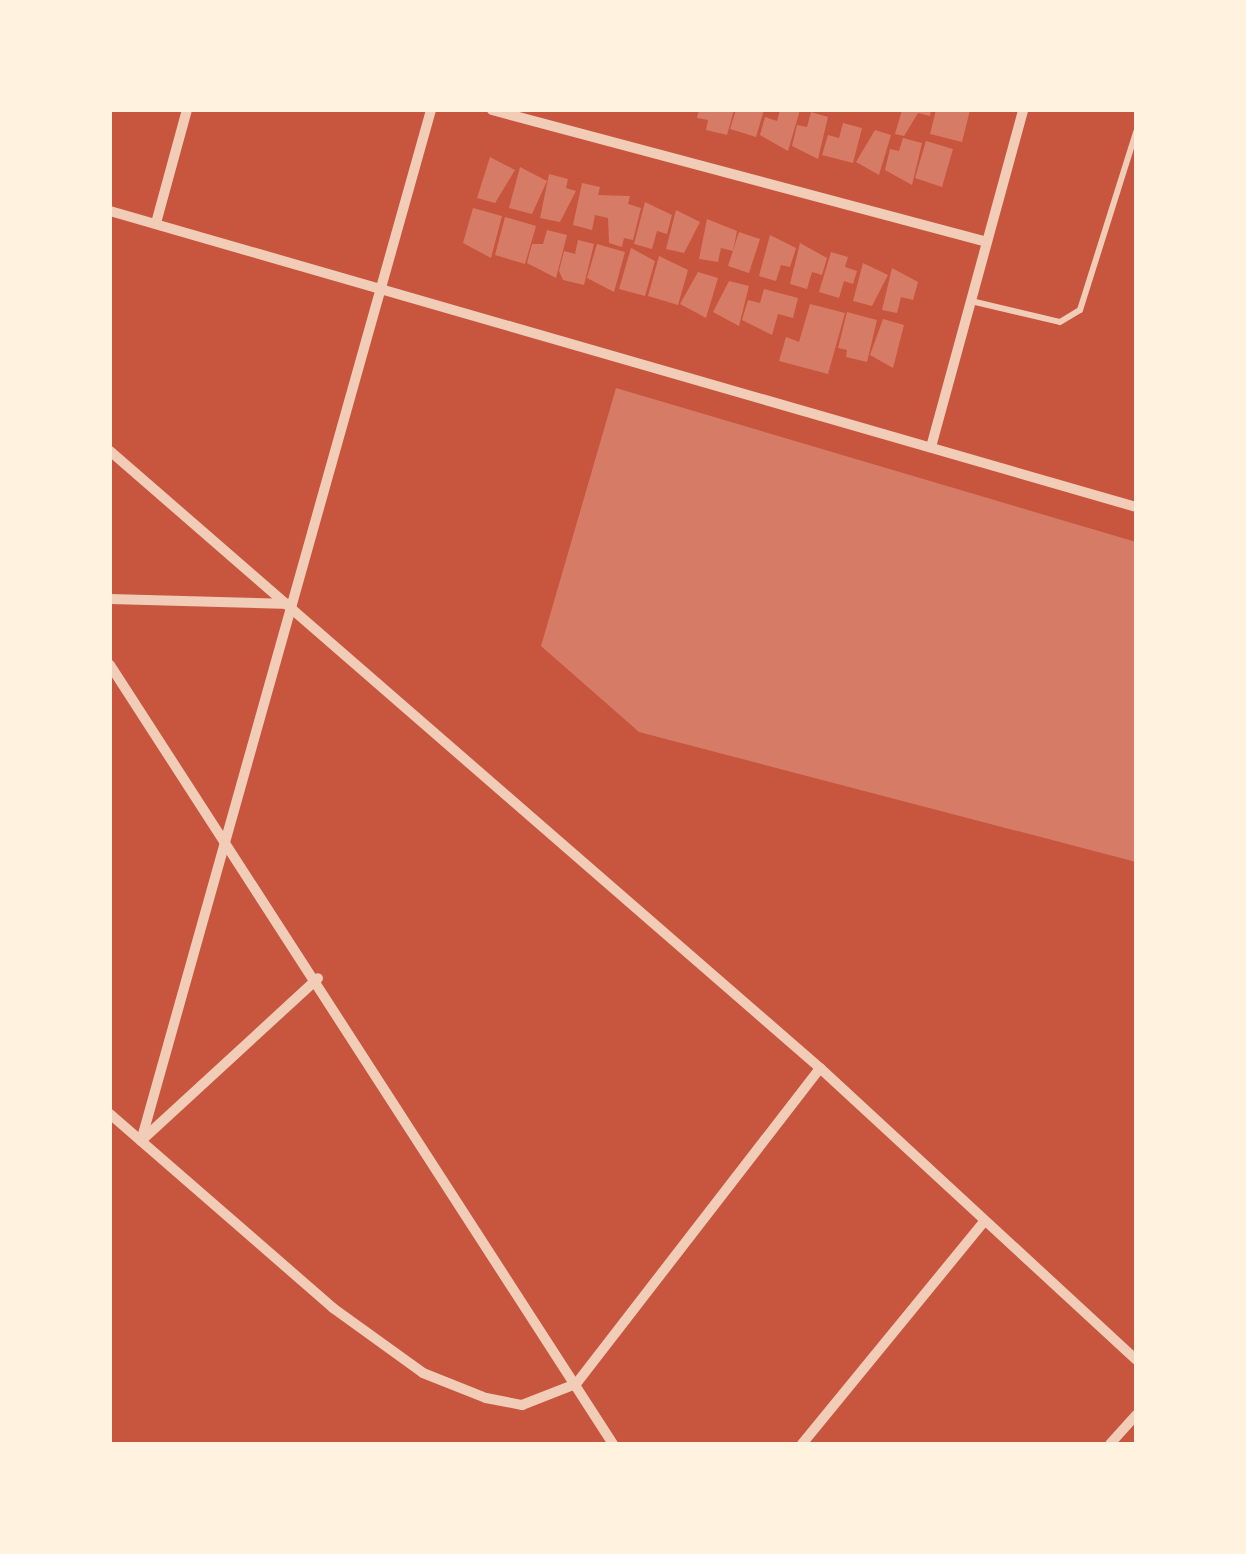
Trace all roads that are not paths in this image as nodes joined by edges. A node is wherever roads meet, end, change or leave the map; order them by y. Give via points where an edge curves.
1 (187, 110) edge
2 (431, 110) edge
3 (492, 110) edge
4 (1023, 110) edge
5 (1136, 132) edge
6 (110, 211) edge
7 (156, 223) junction
8 (987, 242) junction
9 (382, 288) junction
10 (971, 302) junction
11 (931, 447) junction
12 (110, 451) edge
13 (1136, 507) edge
14 (110, 599) edge
15 (293, 604) junction
16 (110, 664) edge
17 (228, 842) junction
18 (318, 978) junction
19 (820, 1068) junction
20 (110, 1114) edge
21 (140, 1141) junction
22 (984, 1222) junction
23 (1136, 1360) edge
24 (576, 1384) junction
25 (1136, 1415) edge
26 (613, 1444) edge
27 (802, 1444) edge
28 (1110, 1444) edge

1 - 7 street
2 - 9 street
3 - 8 street
4 - 8 street
5 - 10 lane via 1080,310 1060,322
6 - 7 street
7 - 9 street
8 - 10 street
9 - 11 street
9 - 15 street
10 - 11 street
11 - 13 street
12 - 15 street
14 - 15 street
15 - 17 street
15 - 19 street
16 - 17 street
17 - 18 street
17 - 21 street
18 - 21 street
18 - 24 street
19 - 22 street
19 - 24 street
20 - 21 street
21 - 24 street via 333,1308 423,1373 486,1398 522,1404
22 - 23 street
22 - 27 street
24 - 26 street
25 - 28 street

